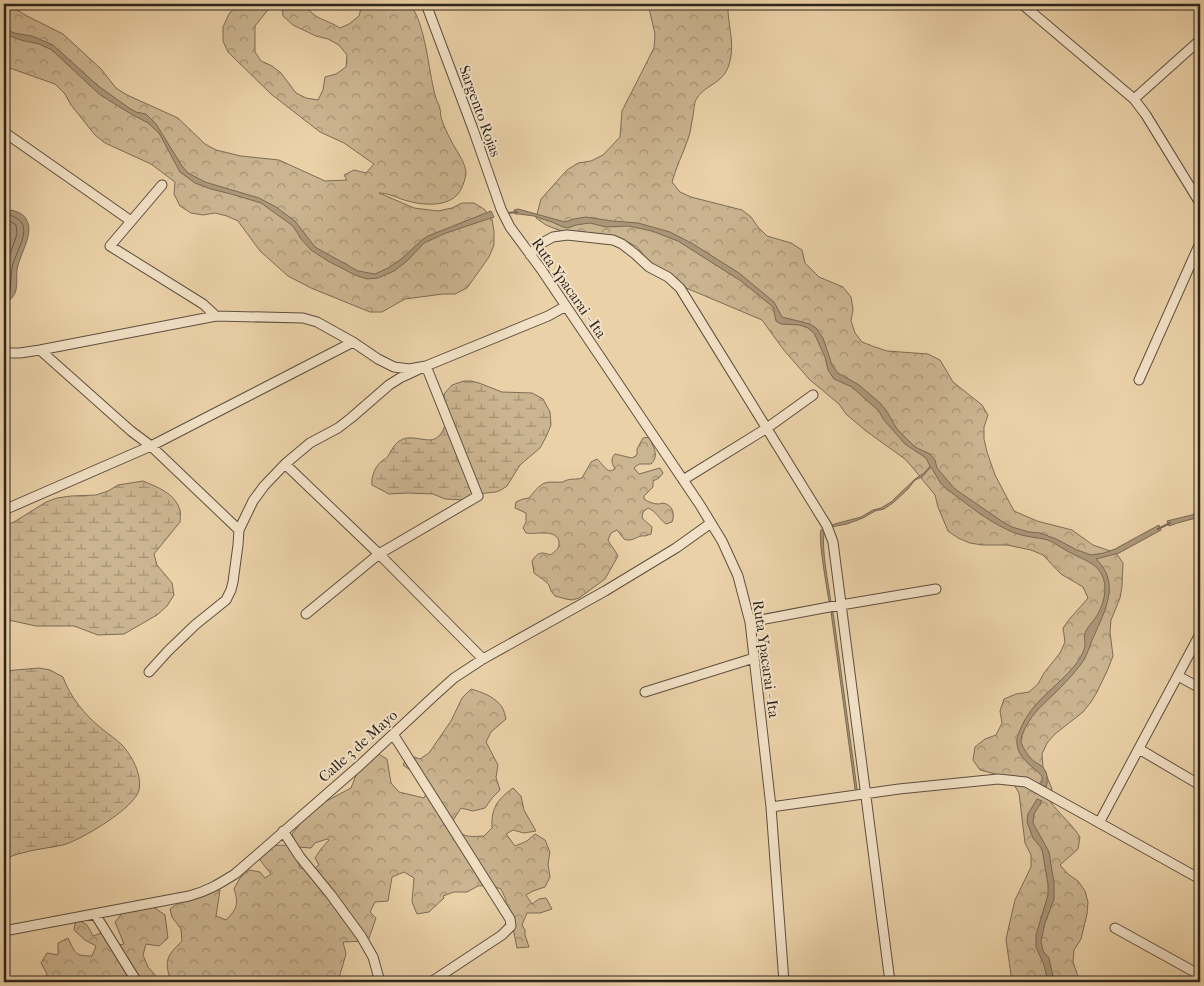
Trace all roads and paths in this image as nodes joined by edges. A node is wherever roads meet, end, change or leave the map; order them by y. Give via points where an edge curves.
1 (426, 4) edge
2 (1022, 4) edge
3 (1200, 40) edge
4 (1134, 99) junction
5 (4, 132) edge
6 (162, 184) dead end
7 (1200, 203) edge
8 (131, 221) junction
9 (510, 227) joint
10 (1200, 243) edge
11 (530, 255) junction
12 (566, 306) junction
13 (216, 316) junction
14 (353, 342) junction
15 (40, 350) junction
16 (4, 353) edge
17 (426, 366) junction
18 (1139, 380) dead end
19 (813, 395) dead end
20 (767, 428) junction
21 (151, 446) junction
22 (285, 464) junction
23 (683, 480) junction
24 (4, 510) edge
25 (712, 523) junction
26 (239, 530) junction
27 (379, 554) junction
28 (936, 589) dead end
29 (834, 606) junction
30 (306, 614) dead end
31 (750, 622) junction
32 (1200, 634) edge
33 (754, 658) junction
34 (483, 659) junction
35 (149, 672) dead end
36 (1178, 676) junction
37 (1200, 688) edge
38 (645, 692) dead end
39 (393, 734) junction
40 (1138, 749) junction
41 (1200, 785) edge
42 (865, 794) junction
43 (770, 807) junction
44 (1099, 823) junction
45 (282, 831) junction
46 (1200, 879) edge
47 (95, 914) junction
48 (1114, 928) dead end
49 (4, 931) edge
50 (1200, 975) edge
51 (137, 982) edge
52 (380, 982) edge
53 (431, 982) edge
54 (784, 982) edge
55 (890, 982) edge

1 - 9 street, Sargento Rojas
2 - 4 street
3 - 4 street
4 - 7 street
5 - 8 street
6 - 8 street
8 - 13 street via 110,246 203,304
9 - 11 street, Ruta Ypacarai - Ita
10 - 18 street
11 - 12 street, Ruta Ypacarai - Ita
11 - 20 street via 553,237 613,240 668,277 680,288
12 - 17 street
12 - 23 street, Ruta Ypacarai - Ita
13 - 14 street via 303,318
13 - 15 street
14 - 17 street via 394,367
14 - 21 street
15 - 16 street
15 - 21 street
17 - 22 street via 389,385 338,428 310,443
17 - 27 street via 478,496
19 - 20 street
20 - 23 street
20 - 29 street via 828,528 833,542
21 - 24 street
21 - 26 street
22 - 26 street via 253,501
22 - 27 street
23 - 25 street, Ruta Ypacarai - Ita
25 - 31 street, Ruta Ypacarai - Ita via 738,576
25 - 34 street, Calle 3 de Mayo via 605,591
26 - 35 street via 234,582 226,600 194,625
27 - 30 street
27 - 34 street
28 - 29 street
29 - 31 street
29 - 42 street
31 - 33 street, Ruta Ypacarai - Ita
32 - 36 street
33 - 38 street
33 - 43 street, Ruta Ypacarai - Ita
34 - 39 street, Calle 3 de Mayo via 454,678
36 - 37 street
36 - 40 street
39 - 45 street, Calle 3 de Mayo
39 - 53 street via 510,919 511,926 502,935
40 - 41 street
40 - 44 street
42 - 43 street
42 - 44 street via 998,779 1026,782
42 - 55 street
43 - 54 street, Ruta Ypacarai - Ita
44 - 46 street
45 - 47 street, Calle 3 de Mayo via 235,874 205,892
45 - 52 street via 361,936 373,956
47 - 49 street, Calle 3 de Mayo
47 - 51 street
48 - 50 street

